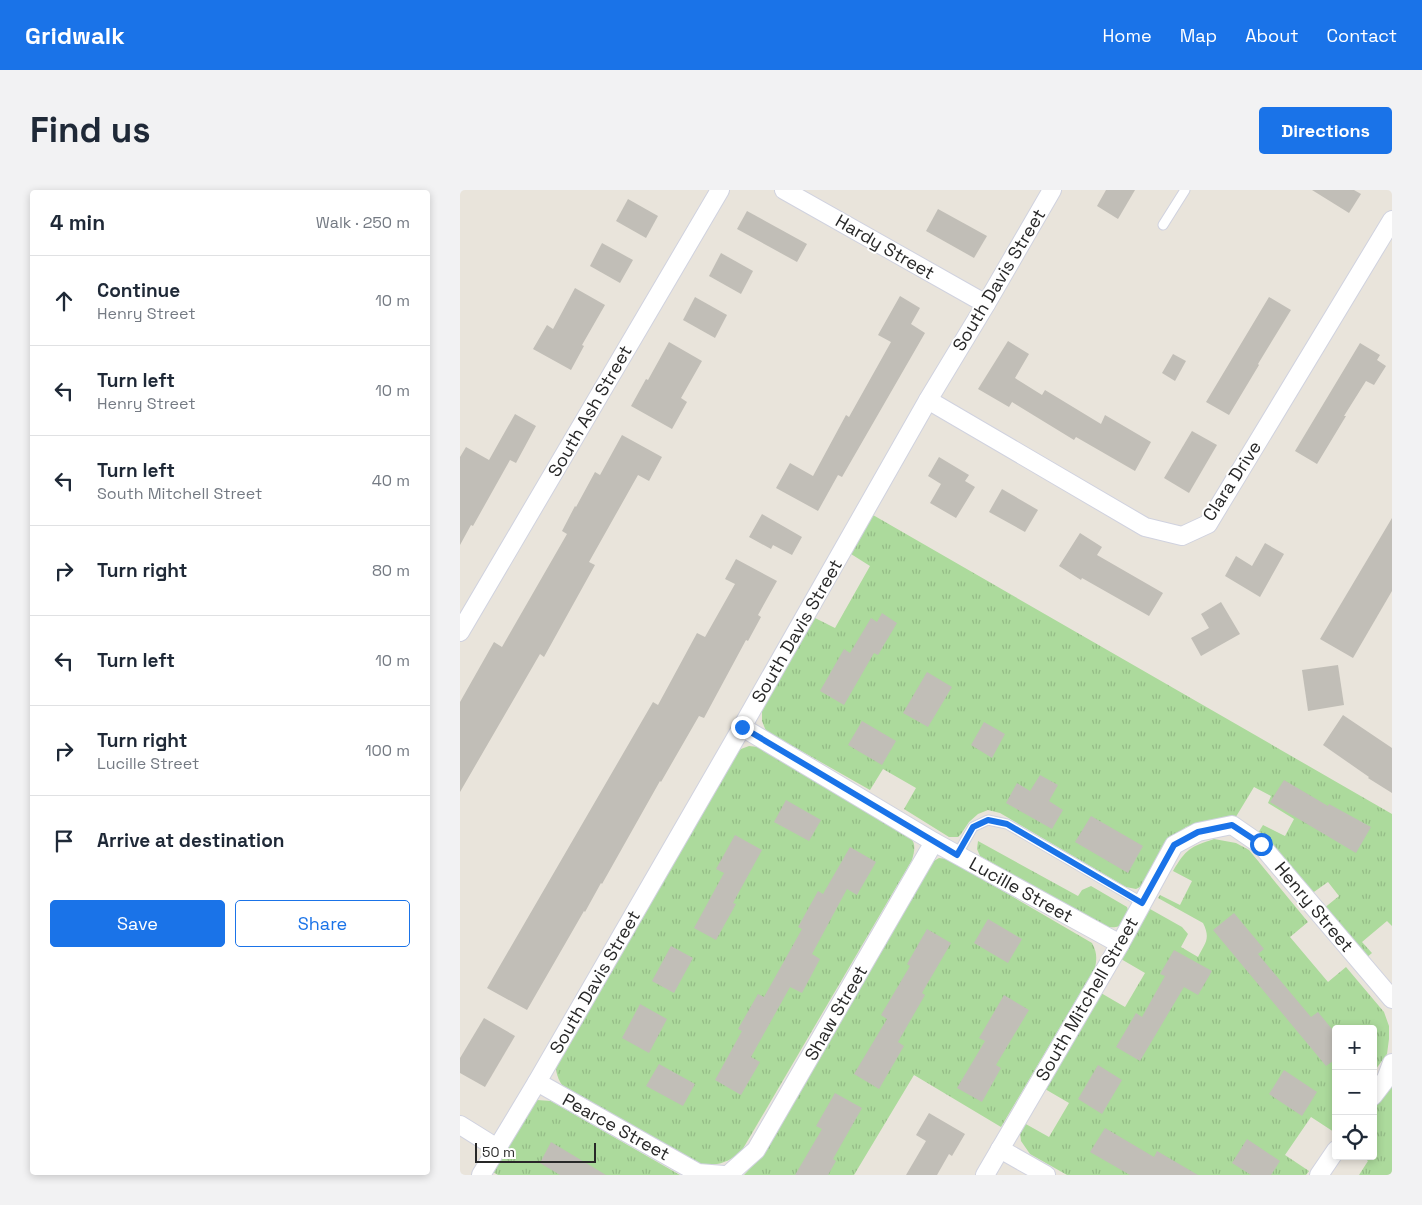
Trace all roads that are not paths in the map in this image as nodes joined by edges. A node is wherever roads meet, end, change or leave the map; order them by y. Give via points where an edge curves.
1 (720, 190) edge
2 (784, 190) edge
3 (1052, 190) edge
4 (1185, 190) edge
5 (1392, 220) edge
6 (1163, 226) dead end
7 (986, 304) junction
8 (928, 400) junction
9 (460, 632) edge
10 (742, 727) junction
11 (1198, 832) joint
12 (934, 842) junction
13 (957, 855) junction
14 (1142, 903) junction
15 (1120, 944) junction
16 (1392, 999) edge
17 (1389, 1071) edge
18 (537, 1082) junction
19 (1377, 1090) edge
20 (460, 1125) edge
21 (497, 1148) junction
22 (1000, 1149) junction
23 (1332, 1156) edge
24 (480, 1175) edge
25 (724, 1175) edge
26 (728, 1175) edge
27 (985, 1175) edge
28 (1046, 1175) edge
29 (1319, 1175) edge

1 - 9 street, South Ash Street
2 - 7 street, Hardy Street
3 - 7 street, South Davis Street
4 - 6 lane
5 - 8 street, Clara Drive via 1208,524 1182,536 1145,527
7 - 8 street, South Davis Street
8 - 10 street, South Davis Street
10 - 12 street, Lucille Street
10 - 18 street, South Davis Street
11 - 14 street, South Mitchell Street via 1174,845
11 - 16 street, Henry Street via 1232,825 1261,844
12 - 13 street, Lucille Street
12 - 26 street, Shaw Street via 756,1150
13 - 14 lane via 973,827 988,820 1007,824
13 - 15 street, Lucille Street
14 - 15 street, South Mitchell Street
15 - 22 street, South Mitchell Street
17 - 19 street
18 - 21 street, South Davis Street
18 - 25 street, Pearce Street via 698,1172
20 - 21 street
21 - 24 street, South Davis Street
22 - 27 street, South Mitchell Street
22 - 28 street
23 - 29 street

